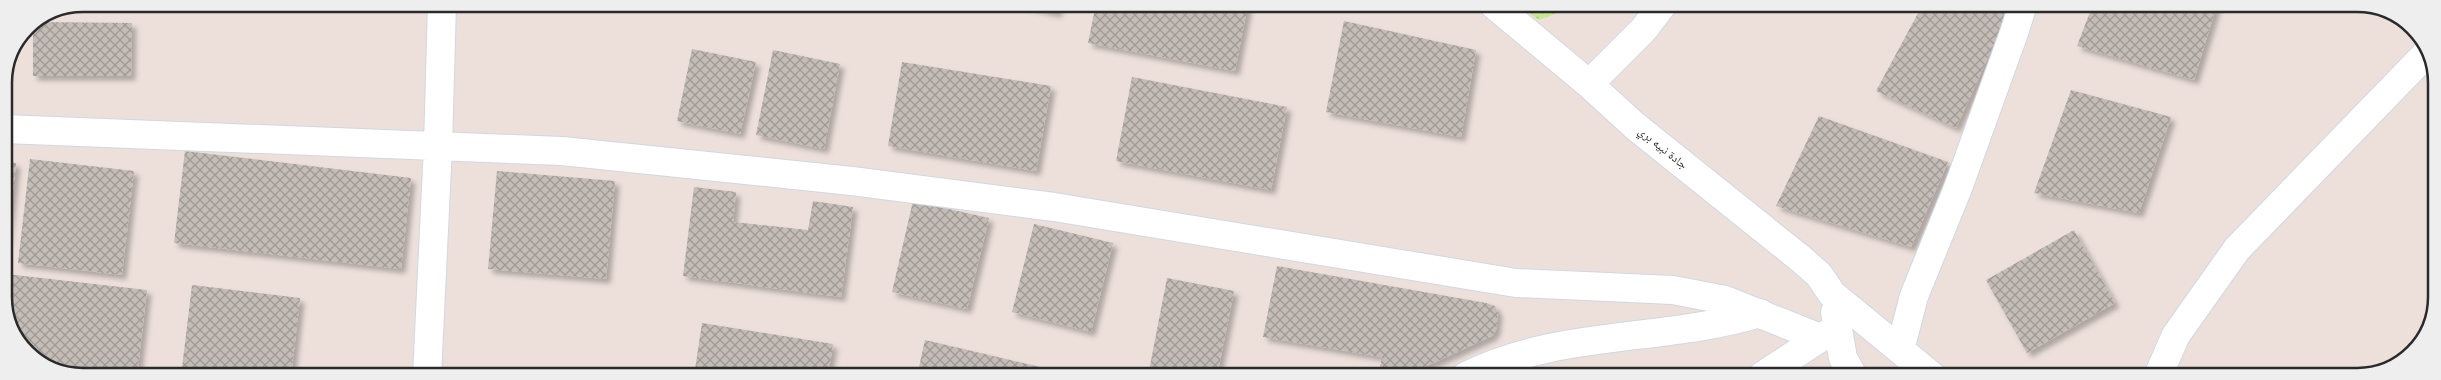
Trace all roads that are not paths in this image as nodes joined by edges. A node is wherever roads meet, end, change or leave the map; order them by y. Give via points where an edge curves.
1 (442, 13) edge
2 (1504, 13) edge
3 (1656, 13) edge
4 (2021, 13) edge
5 (2423, 56) edge
6 (1589, 84) junction
7 (13, 129) edge
8 (438, 146) junction
9 (1832, 294) junction
10 (1760, 313) junction
11 (1829, 333) junction
12 (1900, 350) junction
13 (427, 368) edge
14 (1481, 368) edge
15 (1774, 368) edge
16 (1848, 368) edge
17 (1922, 368) edge
18 (2162, 368) edge

1 - 8 street
2 - 6 street, جادة نبيه بري
3 - 6 street via 1644,30
4 - 12 street via 1958,188 1914,296
5 - 18 street via 2237,249 2176,335
6 - 9 street, جادة نبيه بري via 1635,126 1801,259 1819,275
7 - 8 street
8 - 10 street via 562,151 852,181 1054,207 1516,283 1673,290 1725,300
8 - 13 street
9 - 11 street, جادة نبيه بري
9 - 12 street, جادة نبيه بري
10 - 11 street
10 - 14 street via 1690,328 1542,349
11 - 15 street
11 - 16 street, جادة نبيه بري
12 - 17 street, جادة نبيه بري

